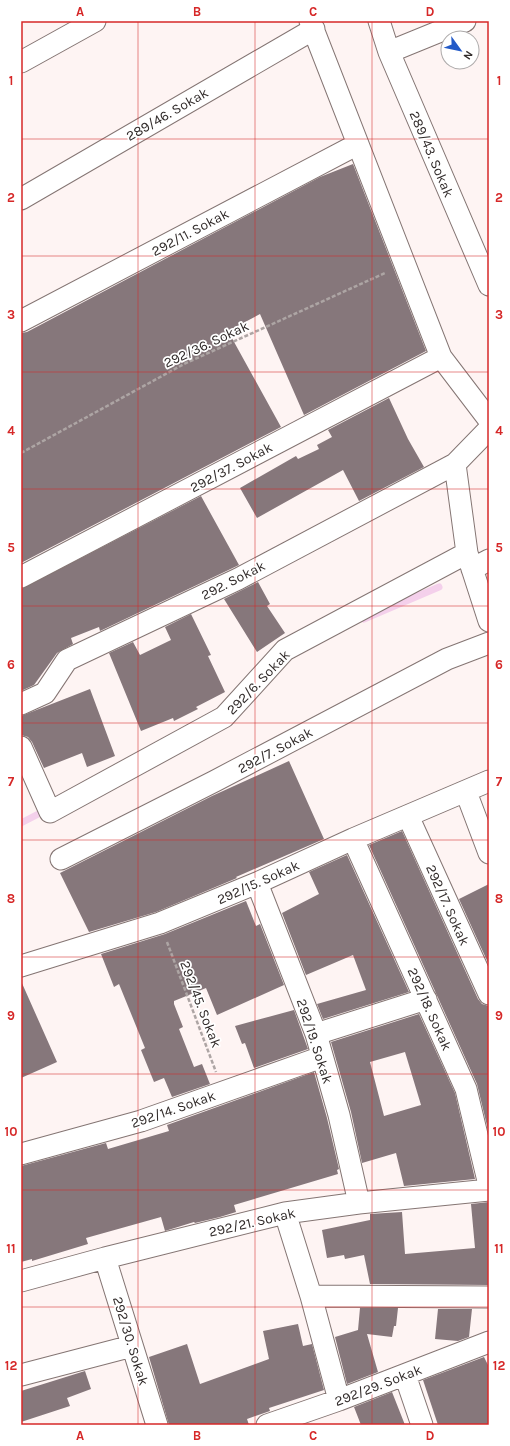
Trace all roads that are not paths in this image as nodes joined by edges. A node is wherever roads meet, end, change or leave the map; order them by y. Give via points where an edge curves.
1 (95, 21) edge
2 (379, 21) edge
3 (465, 21) edge
4 (312, 25) edge
5 (389, 52) junction
6 (21, 62) edge
7 (358, 144) junction
8 (21, 199) edge
9 (489, 286) edge
10 (21, 321) edge
11 (441, 357) junction
12 (489, 420) edge
13 (489, 429) edge
14 (455, 464) junction
15 (476, 561) edge
16 (21, 577) edge
17 (489, 621) edge
18 (489, 643) edge
19 (21, 704) edge
20 (21, 747) edge
21 (489, 781) edge
22 (466, 792) junction
23 (408, 816) junction
24 (353, 839) junction
25 (489, 853) edge
26 (62, 859) dead end
27 (257, 883) junction
28 (21, 966) edge
29 (489, 994) edge
30 (426, 999) junction
31 (316, 1034) junction
32 (322, 1057) junction
33 (21, 1154) edge
34 (489, 1185) edge
35 (489, 1190) edge
36 (359, 1203) junction
37 (285, 1213) junction
38 (104, 1258) junction
39 (21, 1281) edge
40 (312, 1296) junction
41 (489, 1297) edge
42 (489, 1342) edge
43 (132, 1346) junction
44 (21, 1375) edge
45 (405, 1375) junction
46 (339, 1400) junction
47 (157, 1425) edge
48 (267, 1425) edge
49 (422, 1425) edge

1 - 6 street
2 - 5 street, 289/43. Sokak
3 - 5 street
4 - 7 street
4 - 8 street, 289/46. Sokak
5 - 9 street, 289/43. Sokak
7 - 10 street, 292/11. Sokak
7 - 11 street
11 - 12 street
11 - 16 street, 292/37. Sokak
13 - 14 street, 292. Sokak
14 - 15 street
14 - 19 street, 292. Sokak via 238,578 67,660 45,693
15 - 17 street
15 - 20 street, 292/6. Sokak via 286,650 224,717 50,812
18 - 26 street, 292/7. Sokak via 447,659
21 - 22 street, 292/15. Sokak
22 - 23 street, 292/15. Sokak
22 - 25 street
23 - 24 street, 292/15. Sokak
23 - 29 street, 292/17. Sokak
24 - 27 street, 292/15. Sokak
24 - 30 street, 292/18. Sokak
27 - 28 street, 292/15. Sokak via 160,923
27 - 31 street, 292/19. Sokak
30 - 31 street
30 - 34 street, 292/18. Sokak via 466,1089
31 - 32 street, 292/19. Sokak
32 - 33 street, 292/14. Sokak via 141,1121
32 - 36 street, 292/19. Sokak via 339,1115
35 - 36 street, 292/21. Sokak
36 - 37 street, 292/21. Sokak
37 - 38 street, 292/21. Sokak
37 - 40 street
38 - 39 street, 292/21. Sokak
38 - 43 street, 292/30. Sokak
40 - 41 street
40 - 46 street
42 - 45 street, 292/29. Sokak
43 - 44 street
43 - 47 street, 292/30. Sokak
45 - 46 street, 292/29. Sokak
45 - 49 street
46 - 48 street, 292/29. Sokak

